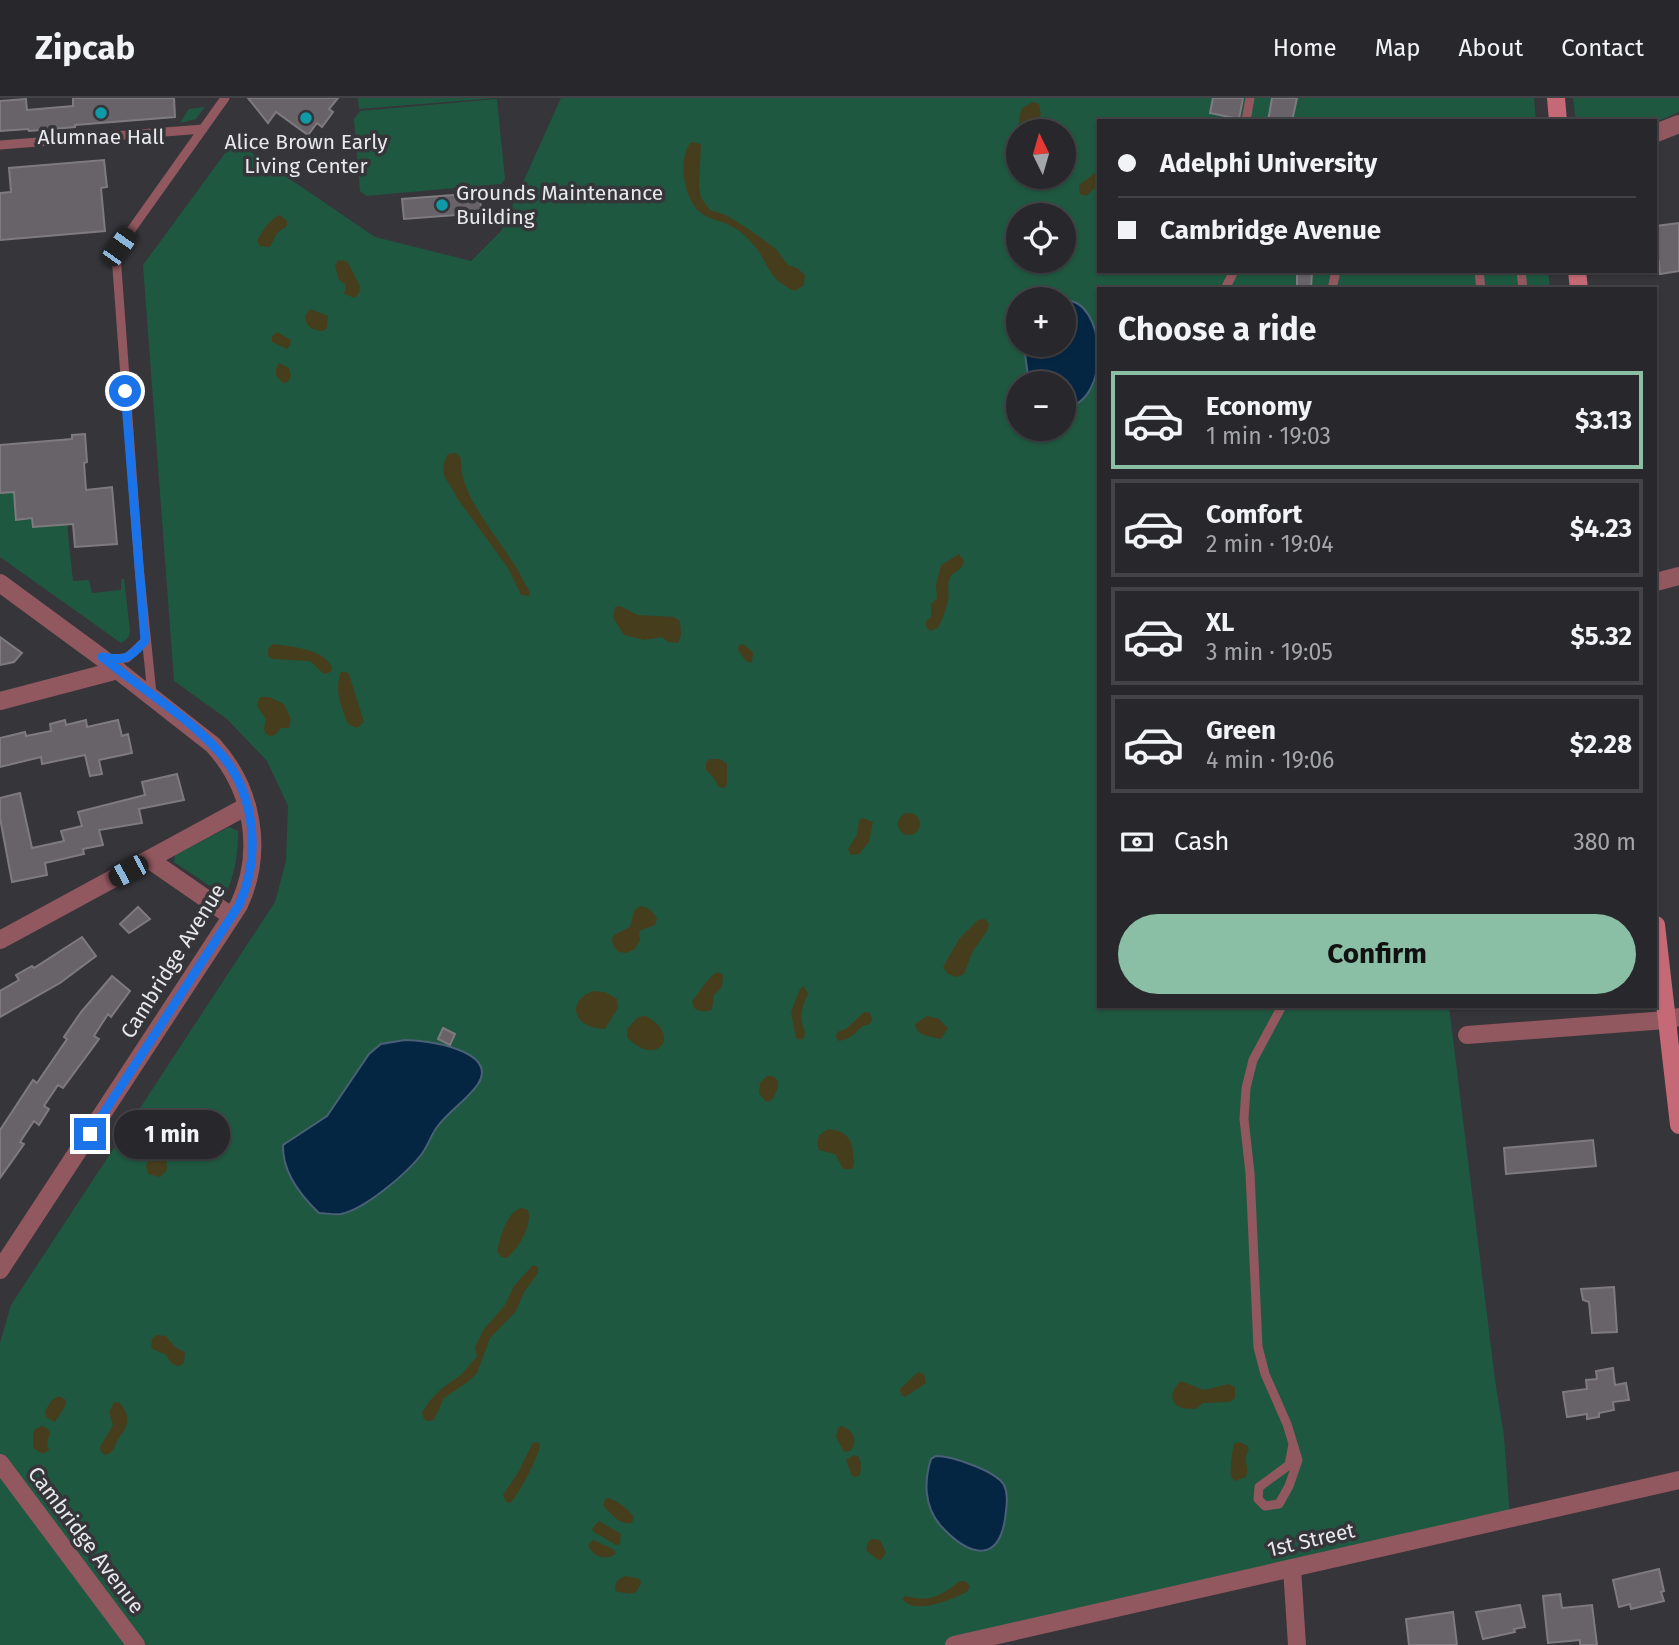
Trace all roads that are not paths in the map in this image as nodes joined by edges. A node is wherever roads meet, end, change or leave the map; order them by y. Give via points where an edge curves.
1 (225, 98) edge
2 (1250, 98) edge
3 (1556, 98) edge
4 (1246, 119) edge
5 (1559, 119) edge
6 (1679, 124) edge
7 (203, 129) junction
8 (1657, 133) edge
9 (0, 145) edge
10 (1679, 576) edge
11 (1657, 582) edge
12 (0, 583) edge
13 (145, 641) junction
14 (102, 657) junction
15 (118, 670) junction
16 (152, 696) junction
17 (0, 701) edge
18 (247, 806) junction
19 (150, 860) junction
20 (231, 916) junction
21 (1657, 931) edge
22 (0, 940) edge
23 (1281, 1008) edge
24 (1672, 1019) edge
25 (1467, 1035) dead end
26 (1679, 1125) edge
27 (0, 1270) edge
28 (1293, 1444) junction
29 (0, 1463) edge
30 (1679, 1480) edge
31 (1292, 1567) junction
32 (136, 1645) edge
33 (954, 1645) edge
34 (1297, 1645) edge

1 - 7 lane
2 - 4 lane
3 - 5 main road
6 - 8 street
7 - 9 lane
7 - 13 lane via 116,255
10 - 11 street
12 - 14 street, Cambridge Avenue
13 - 14 lane via 127,658
13 - 16 lane
14 - 15 street, Cambridge Avenue
15 - 16 street, Cambridge Avenue
15 - 17 street
16 - 18 street, Cambridge Avenue via 223,756
18 - 19 street
18 - 20 street, Cambridge Avenue via 252,829 249,874
19 - 20 street
19 - 22 street
20 - 27 street, Cambridge Avenue
21 - 24 main road
23 - 28 lane via 1254,1060 1244,1119 1258,1347
24 - 25 street
24 - 26 main road
28 - 28 lane via 1289,1465 1259,1487 1258,1499 1265,1506 1279,1504 1289,1486 1298,1460
29 - 32 street, Cambridge Avenue
30 - 31 street, 1st Street
31 - 33 street, 1st Street
31 - 34 street

